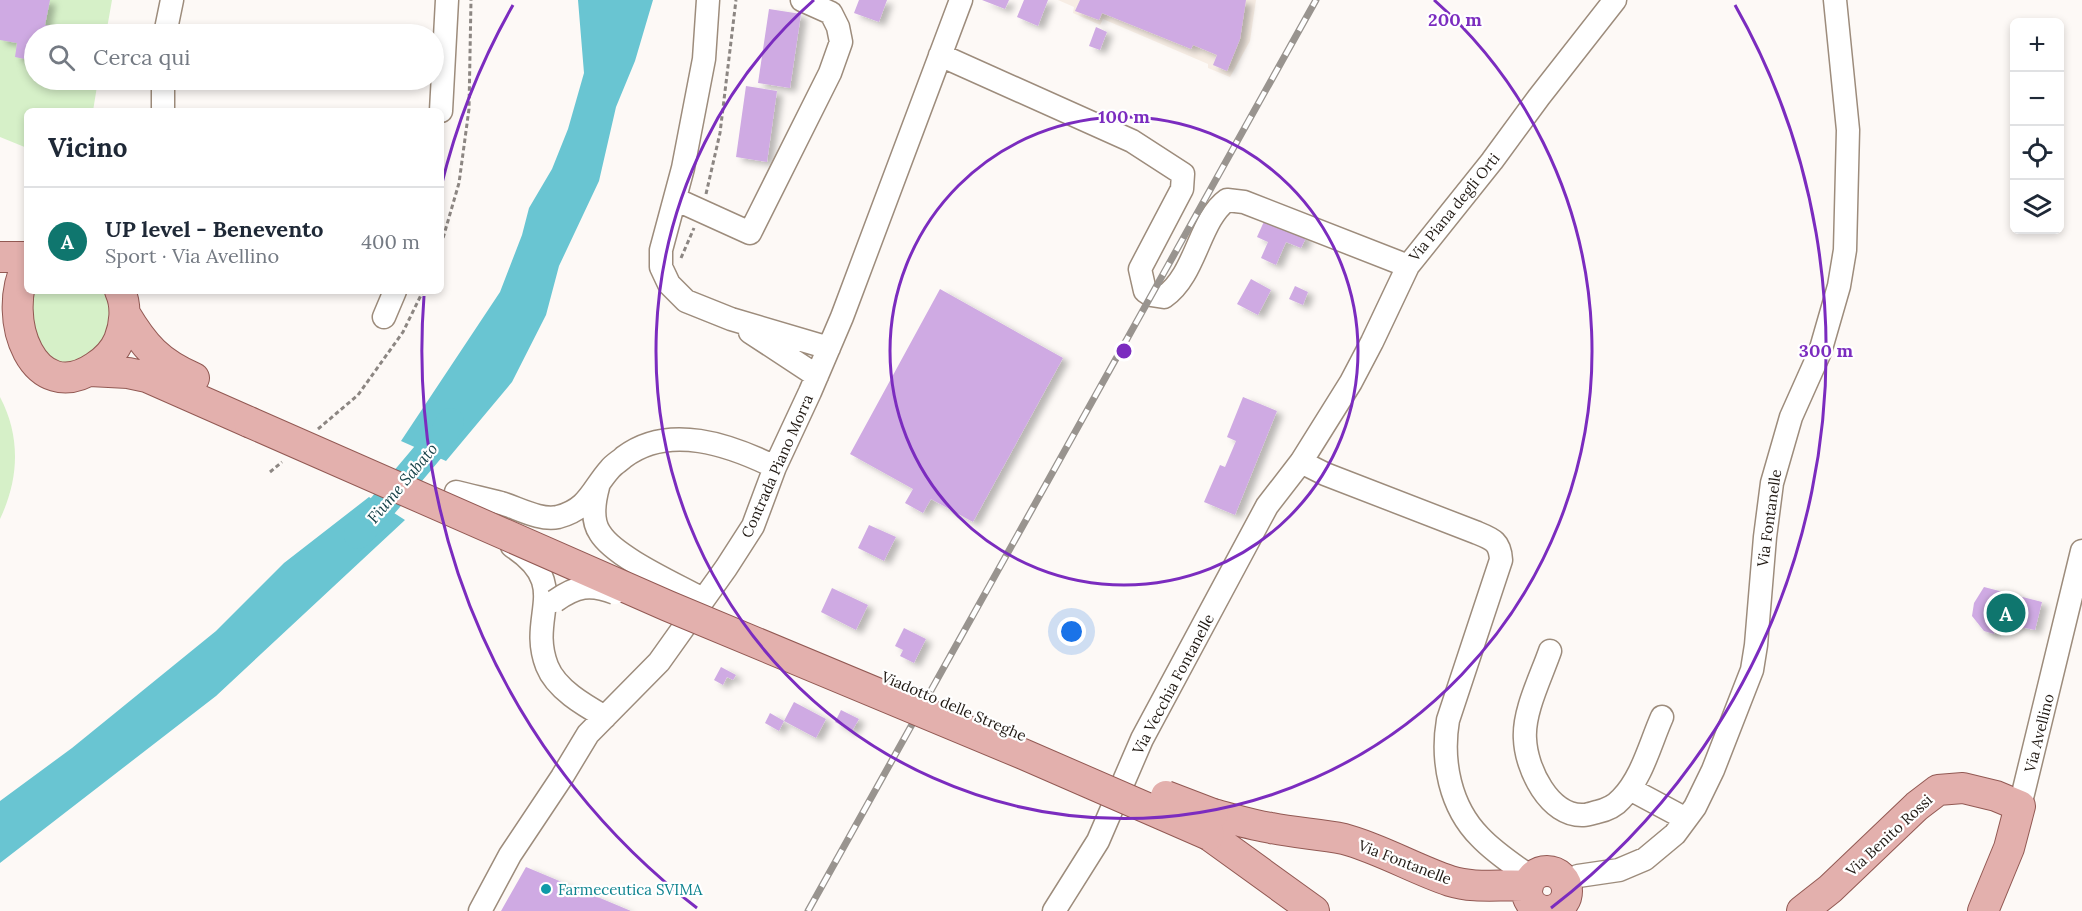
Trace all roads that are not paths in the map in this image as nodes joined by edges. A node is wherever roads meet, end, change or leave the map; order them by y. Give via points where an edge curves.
1 (172, 0) edge
2 (447, 0) edge
3 (708, 0) edge
4 (802, 0) edge
5 (961, 0) edge
6 (1615, 0) edge
7 (1835, 0) edge
8 (167, 24) edge
9 (940, 55) junction
10 (444, 56) edge
11 (163, 90) edge
12 (442, 90) edge
13 (163, 108) edge
14 (441, 108) edge
15 (675, 199) junction
16 (24, 256) edge
17 (0, 257) edge
18 (1408, 266) junction
19 (24, 267) edge
20 (393, 294) edge
21 (127, 299) edge
22 (384, 318) dead end
23 (731, 319) junction
24 (4, 335) edge
25 (829, 348) junction
26 (90, 370) junction
27 (818, 376) junction
28 (253, 414) junction
29 (1301, 462) junction
30 (775, 467) junction
31 (593, 496) junction
32 (447, 498) junction
33 (2082, 551) edge
34 (695, 595) junction
35 (548, 605) junction
36 (714, 625) junction
37 (1550, 651) dead end
38 (605, 717) junction
39 (1662, 717) dead end
40 (1630, 789) junction
41 (2020, 806) junction
42 (1686, 819) junction
43 (1211, 824) junction
44 (1566, 886) joint
45 (1532, 896) edge
46 (480, 911) edge
47 (1054, 911) edge
48 (1314, 911) edge
49 (1802, 911) edge
50 (1983, 911) edge

1 - 8 street
2 - 10 street
3 - 15 street via 704,59
4 - 15 street via 831,13 841,42 830,73 750,232
5 - 9 street, Contrada Piano Morra
6 - 18 street, Via Piana degli Orti
7 - 42 street, Via Fontanelle via 1848,130 1845,250 1839,286 1820,352 1791,417 1772,483 1752,670 1713,770
9 - 18 street via 1132,141 1183,174 1182,189 1140,269 1145,291 1151,295 1164,297 1173,291 1217,207 1227,200 1244,202
9 - 25 street, Contrada Piano Morra
11 - 13 street
12 - 14 street
15 - 23 street via 661,250 661,267 669,284 686,301
16 - 17 main road
18 - 29 street, Via Piana degli Orti via 1351,382
19 - 24 main road via 7,289 2,306
20 - 22 street
21 - 26 main road via 123,331 116,347 105,361
21 - 28 main road via 139,338 165,364
23 - 25 street
23 - 27 street
24 - 26 main road via 23,362 48,375 76,375
25 - 27 street, Contrada Piano Morra
26 - 28 main road via 147,376
27 - 30 street, Contrada Piano Morra
28 - 32 main road, bridge
29 - 45 street via 1475,532 1500,548 1501,560 1448,720 1444,740 1446,764 1461,813
29 - 47 street, Via Vecchia Fontanelle via 1267,506 1143,739 1098,841
30 - 31 street via 707,442 656,441 610,468
30 - 38 street, Contrada Piano Morra via 753,526 726,568 659,662
31 - 32 street via 577,509 556,517 501,503
31 - 34 street via 600,534 637,562
32 - 34 main road, Viadotto delle Streghe
32 - 35 street, bridge via 529,557 545,582
32 - 36 main road, bridge
33 - 41 street, Via Avellino
34 - 43 main road, Viadotto delle Streghe, bridge via 1101,770
35 - 36 street, bridge via 569,591 600,587 663,612
35 - 38 street via 541,642 547,667 563,689
36 - 43 main road, bridge via 1012,750
37 - 40 street via 1526,720 1524,738 1534,777 1565,811 1583,815 1605,810
38 - 46 street, Contrada Piano Morra via 588,734 510,855
39 - 40 street
40 - 42 street
41 - 49 main road, Via Benito Rossi via 1963,788 1938,790
41 - 50 main road, Via Avellino via 2009,848
42 - 44 street, Via Fontanelle via 1646,859 1619,870 1578,876
43 - 45 main road, Via Fontanelle via 1301,831 1343,839 1452,882 1499,884
43 - 48 main road
44 - 45 main road, Via Fontanelle via 1565,899 1555,909 1542,910

